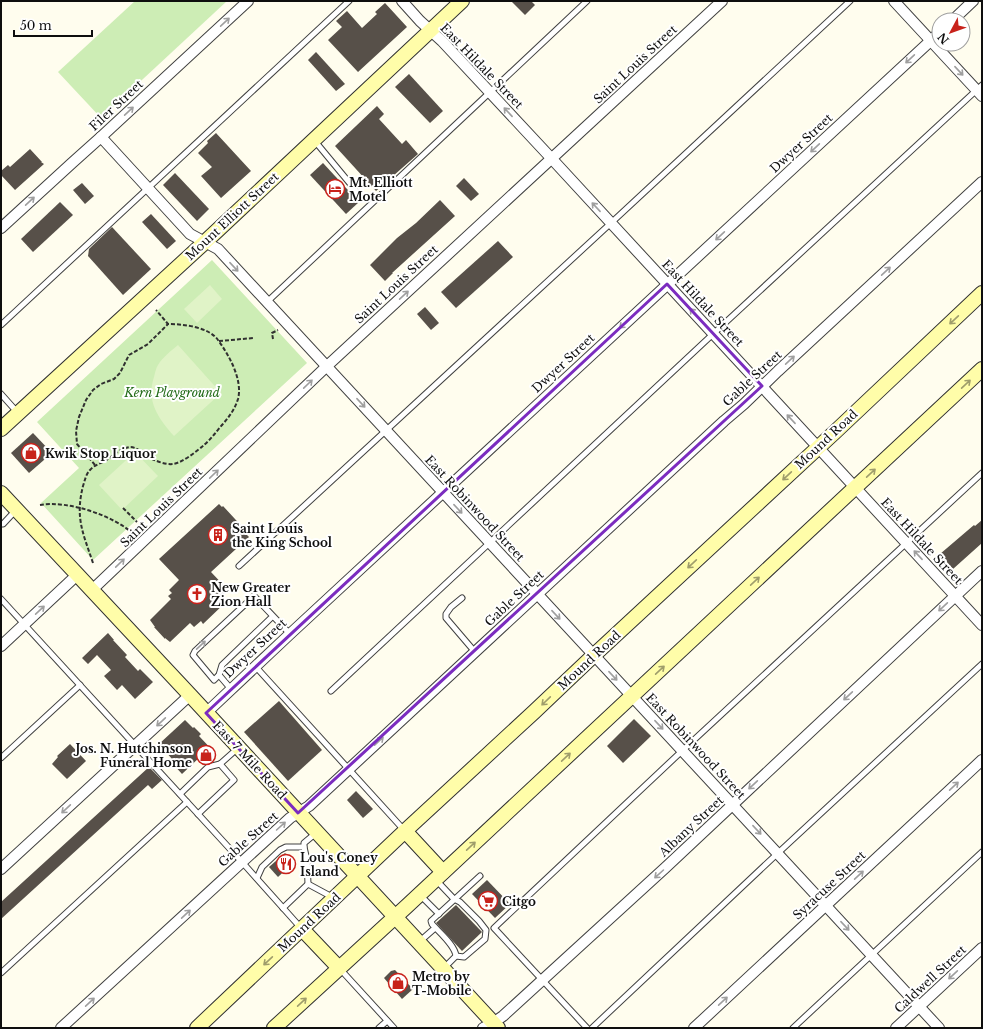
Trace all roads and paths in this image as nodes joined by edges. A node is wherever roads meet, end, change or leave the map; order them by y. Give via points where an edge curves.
1 (248, 1) edge
2 (349, 1) edge
3 (402, 1) edge
4 (462, 1) edge
5 (588, 1) edge
6 (722, 1) edge
7 (850, 1) edge
8 (894, 1) edge
9 (973, 1) edge
10 (961, 12) edge
11 (430, 30) junction
12 (931, 40) joint
13 (943, 52) edge
14 (980, 90) edge
15 (490, 93) junction
16 (101, 137) junction
17 (314, 140) junction
18 (552, 159) junction
19 (982, 182) edge
20 (147, 188) junction
21 (357, 192) dead end
22 (611, 223) junction
23 (1, 228) edge
24 (205, 242) junction
25 (667, 284) junction
26 (982, 293) edge
27 (267, 302) junction
28 (156, 310) dead end
29 (168, 324) junction
30 (1, 325) edge
31 (278, 330) dead end
32 (713, 334) junction
33 (254, 338) dead end
34 (273, 339) dead end
35 (219, 342) junction
36 (327, 366) junction
37 (982, 369) edge
38 (762, 386) junction
39 (1, 394) edge
40 (18, 413) junction
41 (1, 429) edge
42 (386, 430) junction
43 (818, 447) junction
44 (143, 453) junction
45 (141, 458) dead end
46 (95, 466) junction
47 (982, 473) edge
48 (855, 488) junction
49 (443, 492) junction
50 (1, 493) edge
51 (40, 505) dead end
52 (80, 508) junction
53 (123, 508) dead end
54 (16, 509) junction
55 (136, 522) dead end
56 (1, 524) edge
57 (142, 543) junction
58 (489, 543) junction
59 (907, 543) junction
60 (93, 563) dead end
61 (239, 566) dead end
62 (982, 571) edge
63 (77, 575) junction
64 (92, 590) junction
65 (537, 594) junction
66 (955, 596) junction
67 (462, 598) dead end
68 (1, 599) edge
69 (273, 616) junction
70 (24, 625) junction
71 (982, 625) edge
72 (290, 634) junction
73 (1, 646) edge
74 (475, 652) junction
75 (593, 656) junction
76 (982, 664) edge
77 (255, 666) junction
78 (219, 675) junction
79 (80, 685) junction
80 (231, 689) junction
81 (331, 690) dead end
82 (190, 695) junction
83 (632, 696) junction
84 (206, 713) junction
85 (135, 746) junction
86 (238, 748) junction
87 (683, 750) junction
88 (1, 758) edge
89 (982, 760) edge
90 (220, 764) junction
91 (348, 769) junction
92 (180, 794) junction
93 (187, 802) junction
94 (732, 804) junction
95 (298, 813) junction
96 (198, 814) junction
97 (405, 831) junction
98 (316, 832) junction
99 (304, 847) junction
100 (982, 852) edge
101 (778, 853) junction
102 (242, 862) junction
103 (1, 869) edge
104 (357, 876) junction
105 (439, 876) junction
106 (480, 876) dead end
107 (257, 878) junction
108 (308, 884) junction
109 (419, 894) junction
110 (334, 898) junction
111 (454, 899) junction
112 (826, 906) junction
113 (283, 908) junction
114 (439, 914) junction
115 (394, 917) junction
116 (435, 928) junction
117 (302, 929) junction
118 (419, 943) junction
119 (982, 948) edge
120 (872, 955) junction
121 (456, 956) junction
122 (339, 968) junction
123 (443, 969) junction
124 (1, 973) edge
125 (542, 980) junction
126 (919, 1007) junction
127 (387, 1021) junction
128 (491, 1026) edge
129 (61, 1028) edge
130 (197, 1028) edge
131 (274, 1028) edge
132 (379, 1028) edge
133 (394, 1028) edge
134 (586, 1028) edge
135 (592, 1028) edge
136 (694, 1028) edge
137 (793, 1028) edge
138 (896, 1028) edge
139 (939, 1028) edge

16 -> 1 street, Filer Street
2 - 20 lane
3 - 11 street, East Hildale Street
4 - 11 main road, Mount Elliott Street
5 - 15 lane
6 - 18 street, Saint Louis Street
7 - 22 lane
8 - 12 street
9 - 10 street
11 - 15 street, East Hildale Street
11 - 17 main road, Mount Elliott Street
12 -> 25 street, Dwyer Street
13 -> 14 street
14 - 32 lane
18 -> 15 street, East Hildale Street
15 - 27 lane
16 - 20 street, East Robinwood Street
23 -> 16 street, Filer Street
17 - 21 lane
17 - 24 main road, Mount Elliott Street
22 -> 18 street, East Hildale Street
36 -> 18 street, Saint Louis Street
38 -> 19 street, Gable Street
20 - 24 street, East Robinwood Street via 190,234
20 - 30 lane
22 - 25 street, East Hildale Street
22 - 42 lane
24 -> 27 street, East Robinwood Street via 218,249
24 - 40 main road, Mount Elliott Street
32 -> 25 street, East Hildale Street
25 -> 49 street, Dwyer Street
26 -> 43 main road, Mound Road
27 - 36 street, East Robinwood Street
28 - 29 path
29 - 35 path via 181,324 208,332
29 - 46 path via 148,344 129,355 120,373 93,390 86,400 76,431 77,444
31 - 34 path via 272,334
32 - 38 street, East Hildale Street
32 - 58 lane
33 - 35 path
35 - 44 path via 237,377 238,398 233,410 195,453 174,464 149,458
36 -> 42 street, East Robinwood Street
57 -> 36 street, Saint Louis Street
48 -> 37 main road
43 -> 38 street, East Hildale Street
38 - 65 street, Gable Street
39 - 40 lane
40 - 41 main road, Mount Elliott Street
42 - 49 street, East Robinwood Street
42 - 61 lane
43 - 48 street, East Hildale Street
43 -> 75 main road, Mound Road
44 - 45 path
44 - 46 path via 136,448 128,447
46 - 52 path via 85,478
47 - 59 lane
48 - 59 street, East Hildale Street
83 -> 48 main road
49 -> 58 street, East Robinwood Street
49 - 72 street, Dwyer Street
50 - 54 main road, East 7 Mile Road
51 - 52 path via 68,505
52 - 57 path via 129,529
52 - 60 path via 80,525
53 - 55 path
54 - 56 lane
54 - 63 main road, East 7 Mile Road
64 -> 57 street, Saint Louis Street
58 - 65 street, East Robinwood Street
58 - 81 lane
66 -> 59 street, East Hildale Street
59 - 87 lane
62 - 66 street, Albany Street
63 - 64 main road, East 7 Mile Road
70 -> 63 street
64 - 82 main road, East 7 Mile Road
65 - 74 street, Gable Street
65 -> 75 street, East Robinwood Street
66 - 71 street, East Hildale Street
66 -> 94 street, Albany Street
67 - 74 lane via 446,614 446,618
68 - 70 lane
69 - 72 lane
69 - 78 lane via 222,665
78 -> 69 lane via 214,680 193,655 194,651 254,596
70 - 73 street
70 - 79 lane
72 - 77 street, Dwyer Street
91 -> 74 street, Gable Street
75 -> 83 street, East Robinwood Street
75 -> 97 main road, Mound Road
76 - 101 lane
77 - 80 street, Dwyer Street
77 - 91 lane
78 - 80 lane
79 - 85 lane
79 - 88 lane
80 - 84 street, Dwyer Street
82 - 84 main road, East 7 Mile Road
82 -> 85 street
83 -> 87 street, East Robinwood Street
105 -> 83 main road
84 - 86 main road, East 7 Mile Road
85 - 92 lane
85 -> 103 street
86 - 90 lane
86 - 95 main road, East 7 Mile Road
87 - 94 street, East Robinwood Street
87 - 125 lane via 494,928
112 -> 89 street, Syracuse Street
90 - 92 lane via 208,767
90 - 96 lane via 234,780
91 - 95 street, Gable Street via 309,806
91 - 97 lane
92 - 93 lane
93 - 96 lane
93 - 124 lane
94 -> 101 street, East Robinwood Street
94 -> 125 street, Albany Street
95 - 98 main road, East 7 Mile Road
102 -> 95 street, Gable Street
96 - 102 lane
97 - 104 main road, Mound Road
97 - 105 main road
98 - 99 lane via 304,843
98 - 104 main road, East 7 Mile Road
99 - 107 lane via 286,847 280,850 262,867
99 - 108 lane
100 - 120 lane
101 - 112 street, East Robinwood Street
101 - 135 lane
102 - 107 lane
129 -> 102 street, Gable Street
104 - 110 main road, Mound Road
104 - 115 main road, East 7 Mile Road
105 - 109 main road
105 - 111 lane
106 - 111 lane
107 - 113 lane
108 - 110 lane
108 - 113 lane
109 - 114 lane
109 - 115 main road
110 - 117 main road, Mound Road
111 - 114 lane
111 - 121 lane via 460,902 486,930 486,939 464,957
112 -> 120 street, East Robinwood Street
136 -> 112 street, Syracuse Street
113 - 117 lane
114 - 116 lane via 431,921
115 - 118 main road, East 7 Mile Road
115 - 122 main road
116 - 118 lane
116 - 121 lane via 454,945
117 - 122 main road
117 -> 130 main road, Mound Road
118 - 123 main road, East 7 Mile Road
119 -> 126 street, Caldwell Street
120 - 126 street, East Robinwood Street
120 - 137 lane
121 - 123 lane
122 - 127 lane
131 -> 122 main road
123 - 128 main road, East 7 Mile Road
125 - 128 street, Albany Street
125 - 134 lane
126 - 138 street, Caldwell Street
126 - 139 street, East Robinwood Street
127 - 132 lane
127 - 133 lane

